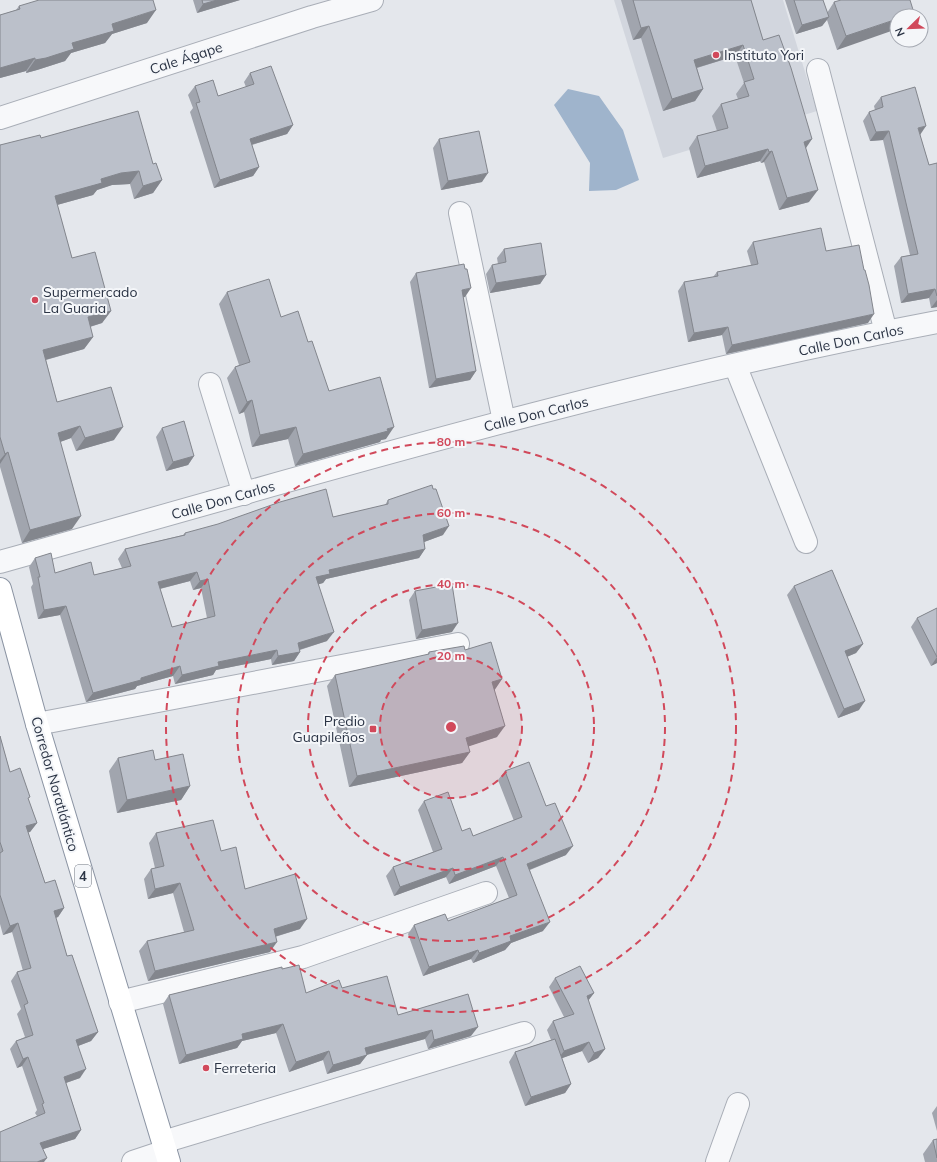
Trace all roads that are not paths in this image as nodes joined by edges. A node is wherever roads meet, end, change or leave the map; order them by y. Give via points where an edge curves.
1 (372, 0) edge
2 (818, 70) dead end
3 (0, 118) edge
4 (460, 213) dead end
5 (937, 322) edge
6 (886, 332) junction
7 (735, 364) junction
8 (210, 384) dead end
9 (504, 421) junction
10 (244, 494) junction
11 (806, 542) dead end
12 (0, 562) edge
13 (0, 590) edge
14 (458, 644) dead end
15 (37, 724) junction
16 (486, 894) dead end
17 (120, 1002) junction
18 (524, 1033) dead end
19 (738, 1104) dead end
20 (166, 1152) edge
21 (133, 1162) edge
22 (717, 1162) edge

1 - 3 street, Cale Ágape
2 - 6 street
4 - 9 street
5 - 6 street, Calle Don Carlos
6 - 7 street, Calle Don Carlos
7 - 9 street, Calle Don Carlos
7 - 11 street
8 - 10 street
9 - 10 street, Calle Don Carlos
10 - 12 street, Calle Don Carlos
13 - 15 highway, Corredor Noratlántico / 4
14 - 15 street
15 - 17 highway, Corredor Noratlántico / 4
16 - 17 street via 303,957
17 - 20 highway, Corredor Noratlántico / 4
18 - 20 street
19 - 22 street
20 - 21 street

